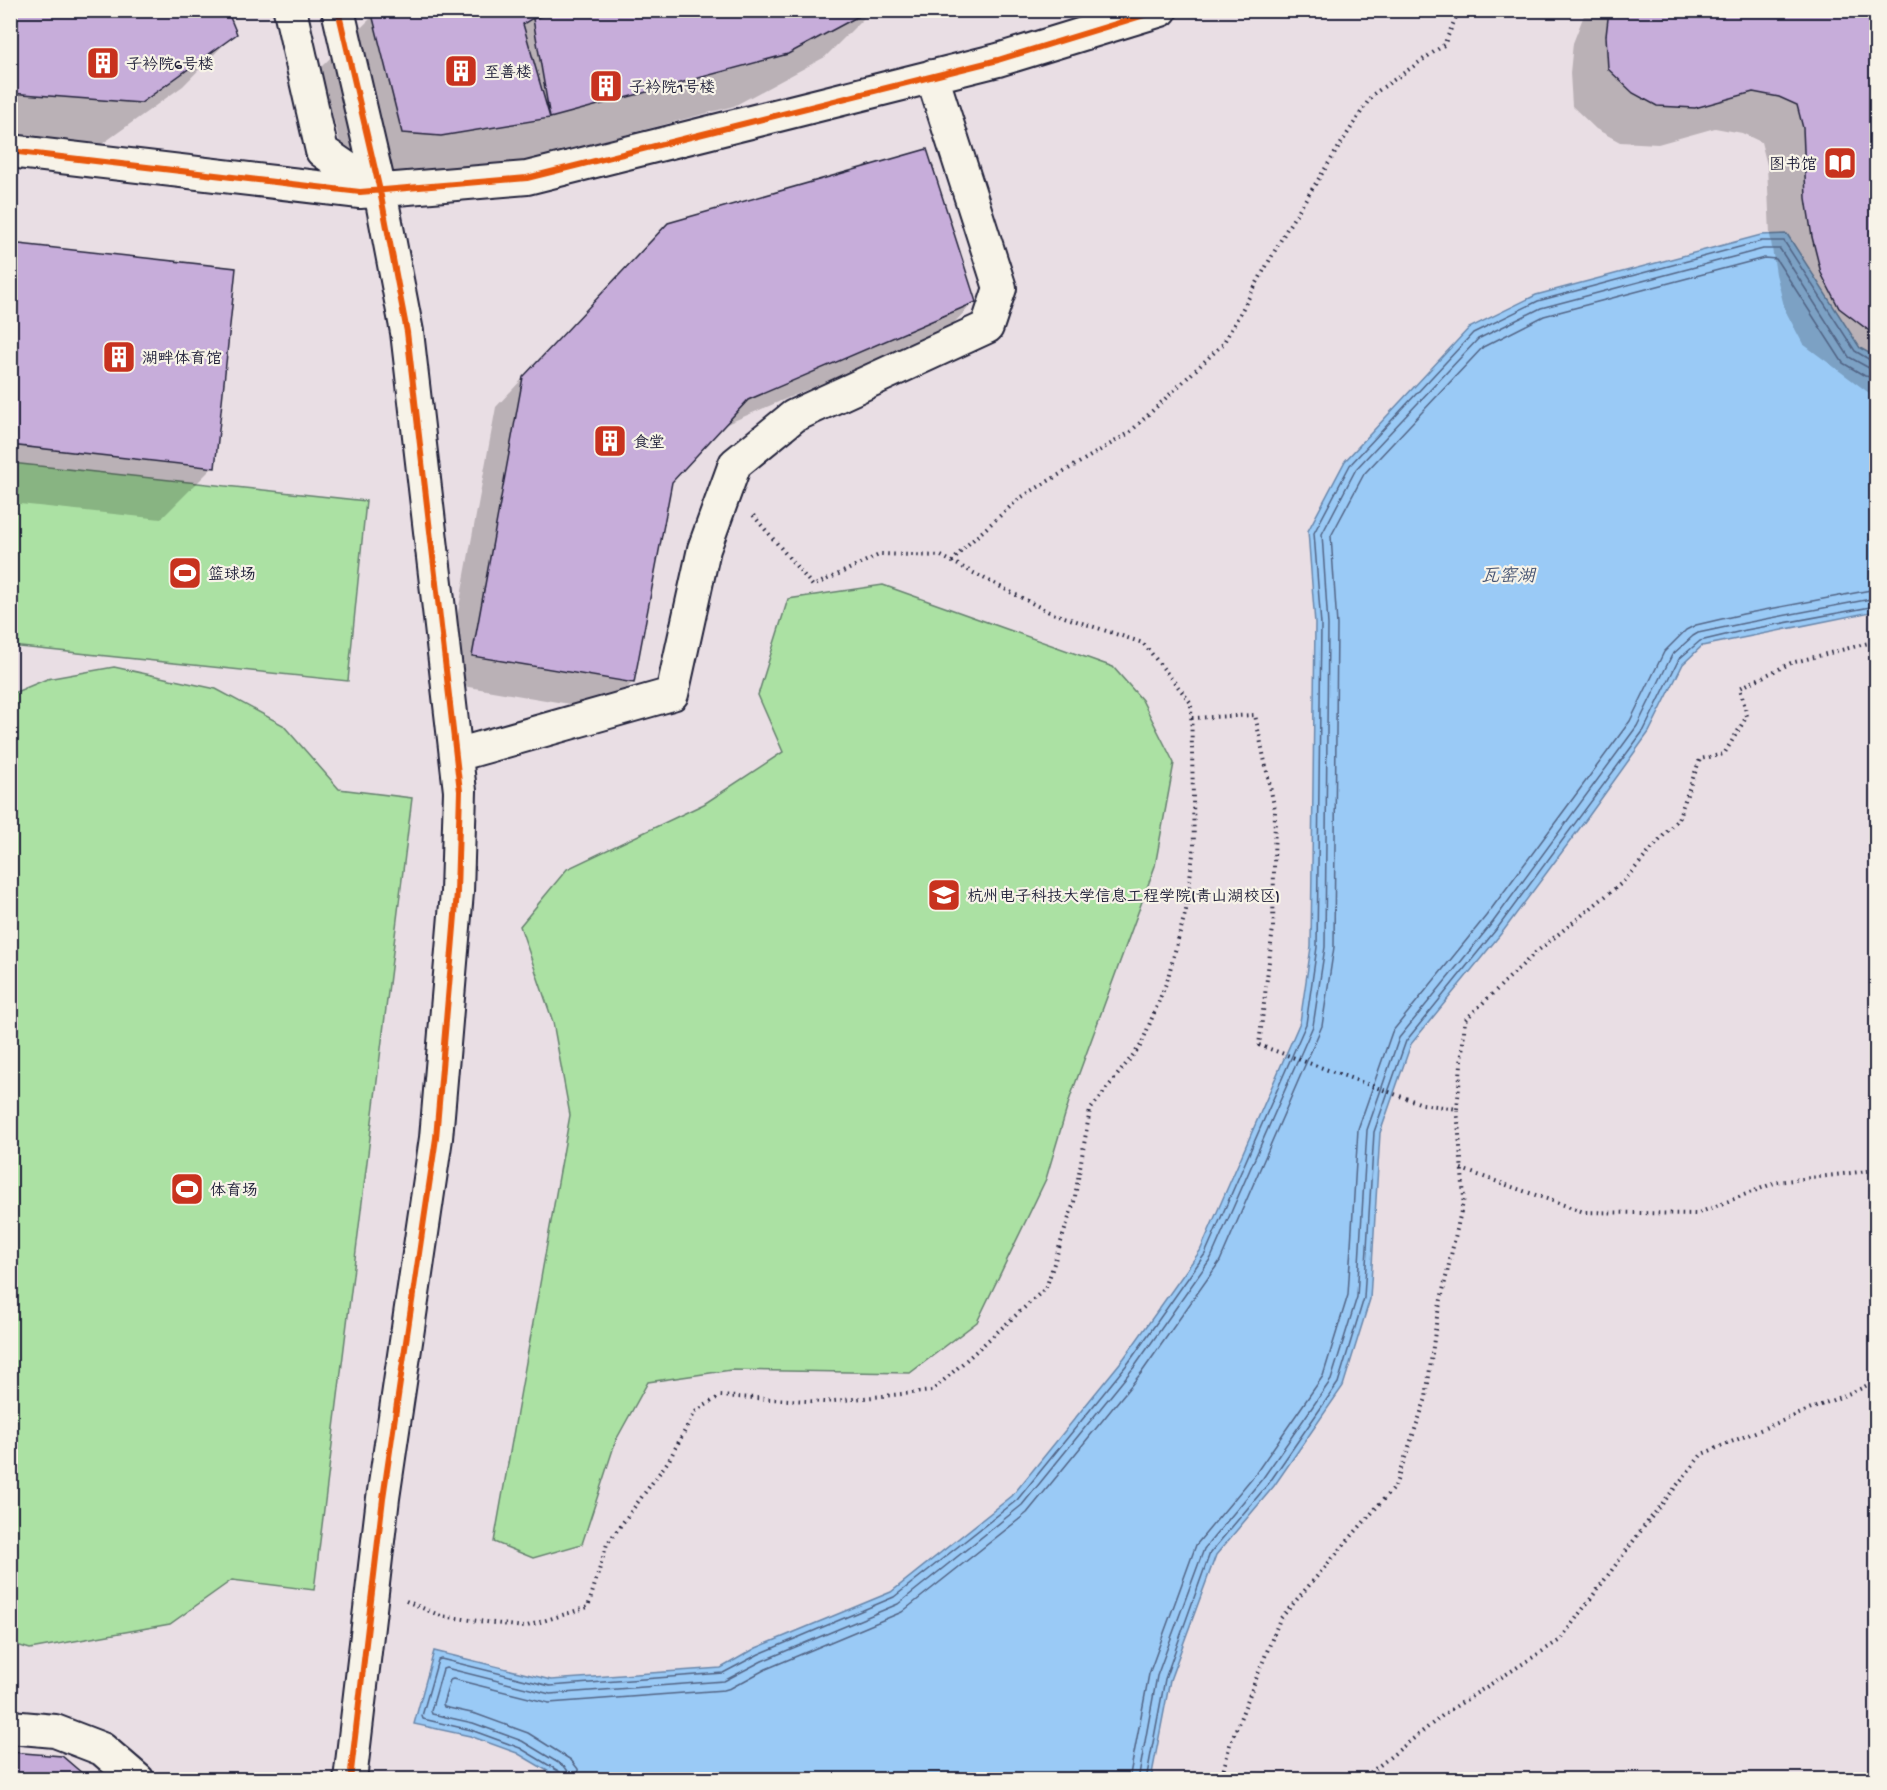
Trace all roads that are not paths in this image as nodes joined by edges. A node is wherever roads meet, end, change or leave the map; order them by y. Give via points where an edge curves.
1 (290, 10) edge
2 (338, 10) edge
3 (1145, 13) edge
4 (932, 76) junction
5 (10, 151) edge
6 (380, 190) junction
7 (456, 755) junction
8 (10, 1727) edge
9 (138, 1779) edge
10 (350, 1779) edge

1 - 6 street via 322,151
2 - 6 street
3 - 4 street via 998,60
4 - 6 street via 527,178
4 - 7 street via 1000,288 987,327 794,416 735,464 704,549 672,694
5 - 6 street via 360,192
6 - 7 street via 407,332
7 - 10 street via 460,791 457,892 436,1138 383,1498
8 - 9 street via 55,1731 102,1749

